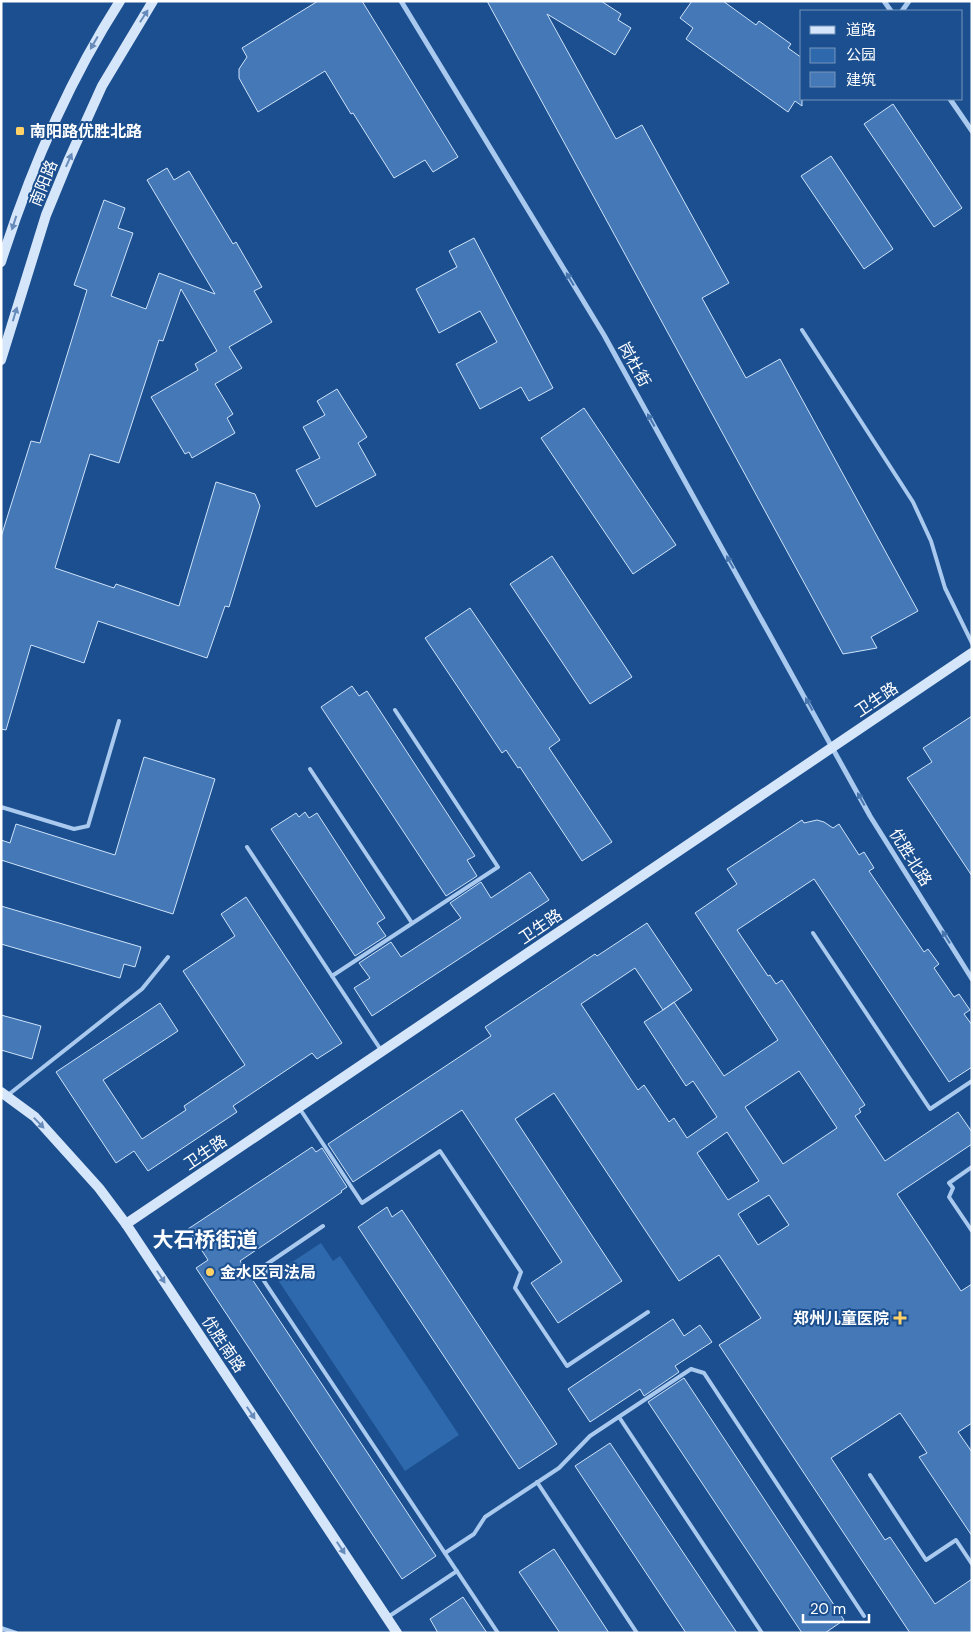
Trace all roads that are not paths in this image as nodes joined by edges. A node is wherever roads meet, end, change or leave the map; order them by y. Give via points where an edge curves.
1 (120, 1) edge
2 (153, 1) edge
3 (401, 1) edge
4 (951, 100) edge
5 (972, 131) edge
6 (1, 262) edge
7 (802, 330) dead end
8 (1, 360) edge
9 (972, 643) edge
10 (972, 653) edge
11 (395, 710) dead end
12 (119, 721) dead end
13 (832, 747) junction
14 (310, 769) dead end
15 (1, 807) edge
16 (247, 848) dead end
17 (412, 923) junction
18 (813, 933) dead end
19 (168, 957) dead end
20 (332, 976) junction
21 (972, 979) edge
22 (382, 1051) junction
23 (972, 1081) edge
24 (4, 1094) edge
25 (298, 1107) junction
26 (972, 1167) edge
27 (126, 1224) junction
28 (323, 1226) dead end
29 (972, 1231) edge
30 (648, 1312) dead end
31 (619, 1417) junction
32 (870, 1475) dead end
33 (537, 1482) junction
34 (445, 1553) junction
35 (972, 1564) edge
36 (457, 1571) junction
37 (864, 1616) dead end
38 (387, 1618) junction
39 (1, 1628) edge
40 (16, 1633) edge
41 (397, 1633) edge
42 (498, 1633) edge
43 (637, 1633) edge
44 (762, 1633) edge

1 -> 6 street, 南阳路 via 77,72 19,206
8 -> 2 street, 南阳路 via 46,215 69,159 102,86
13 -> 3 street, 岗杜街 via 604,335
4 - 5 street
7 - 9 lane via 913,502 931,541 945,588
10 - 13 street, 卫生路
11 - 17 lane via 498,867
12 - 15 lane via 88,826 74,829
21 -> 13 street, 优胜北路 via 870,816
13 - 22 street, 卫生路
14 - 17 lane
16 - 20 lane
17 - 20 lane
18 - 23 lane via 930,1109
19 - 24 lane via 142,989
20 - 22 lane
22 - 25 street, 卫生路
24 -> 27 street, 优胜南路 via 35,1117 99,1188
25 - 27 street, 卫生路
25 - 30 lane via 362,1202 440,1151 521,1272 515,1288 567,1366
26 - 29 lane via 949,1183 953,1188 949,1197
27 -> 38 street, 优胜南路
28 - 34 lane via 267,1264 264,1281
31 - 33 lane via 590,1436 559,1468
31 - 37 lane via 692,1369 704,1373
31 - 44 lane
32 - 35 lane via 926,1560 956,1540
33 - 34 lane via 485,1517 474,1534
33 - 43 lane
34 - 36 lane
36 - 38 lane
36 - 42 lane
38 - 41 street, 优胜南路
39 - 40 lane

